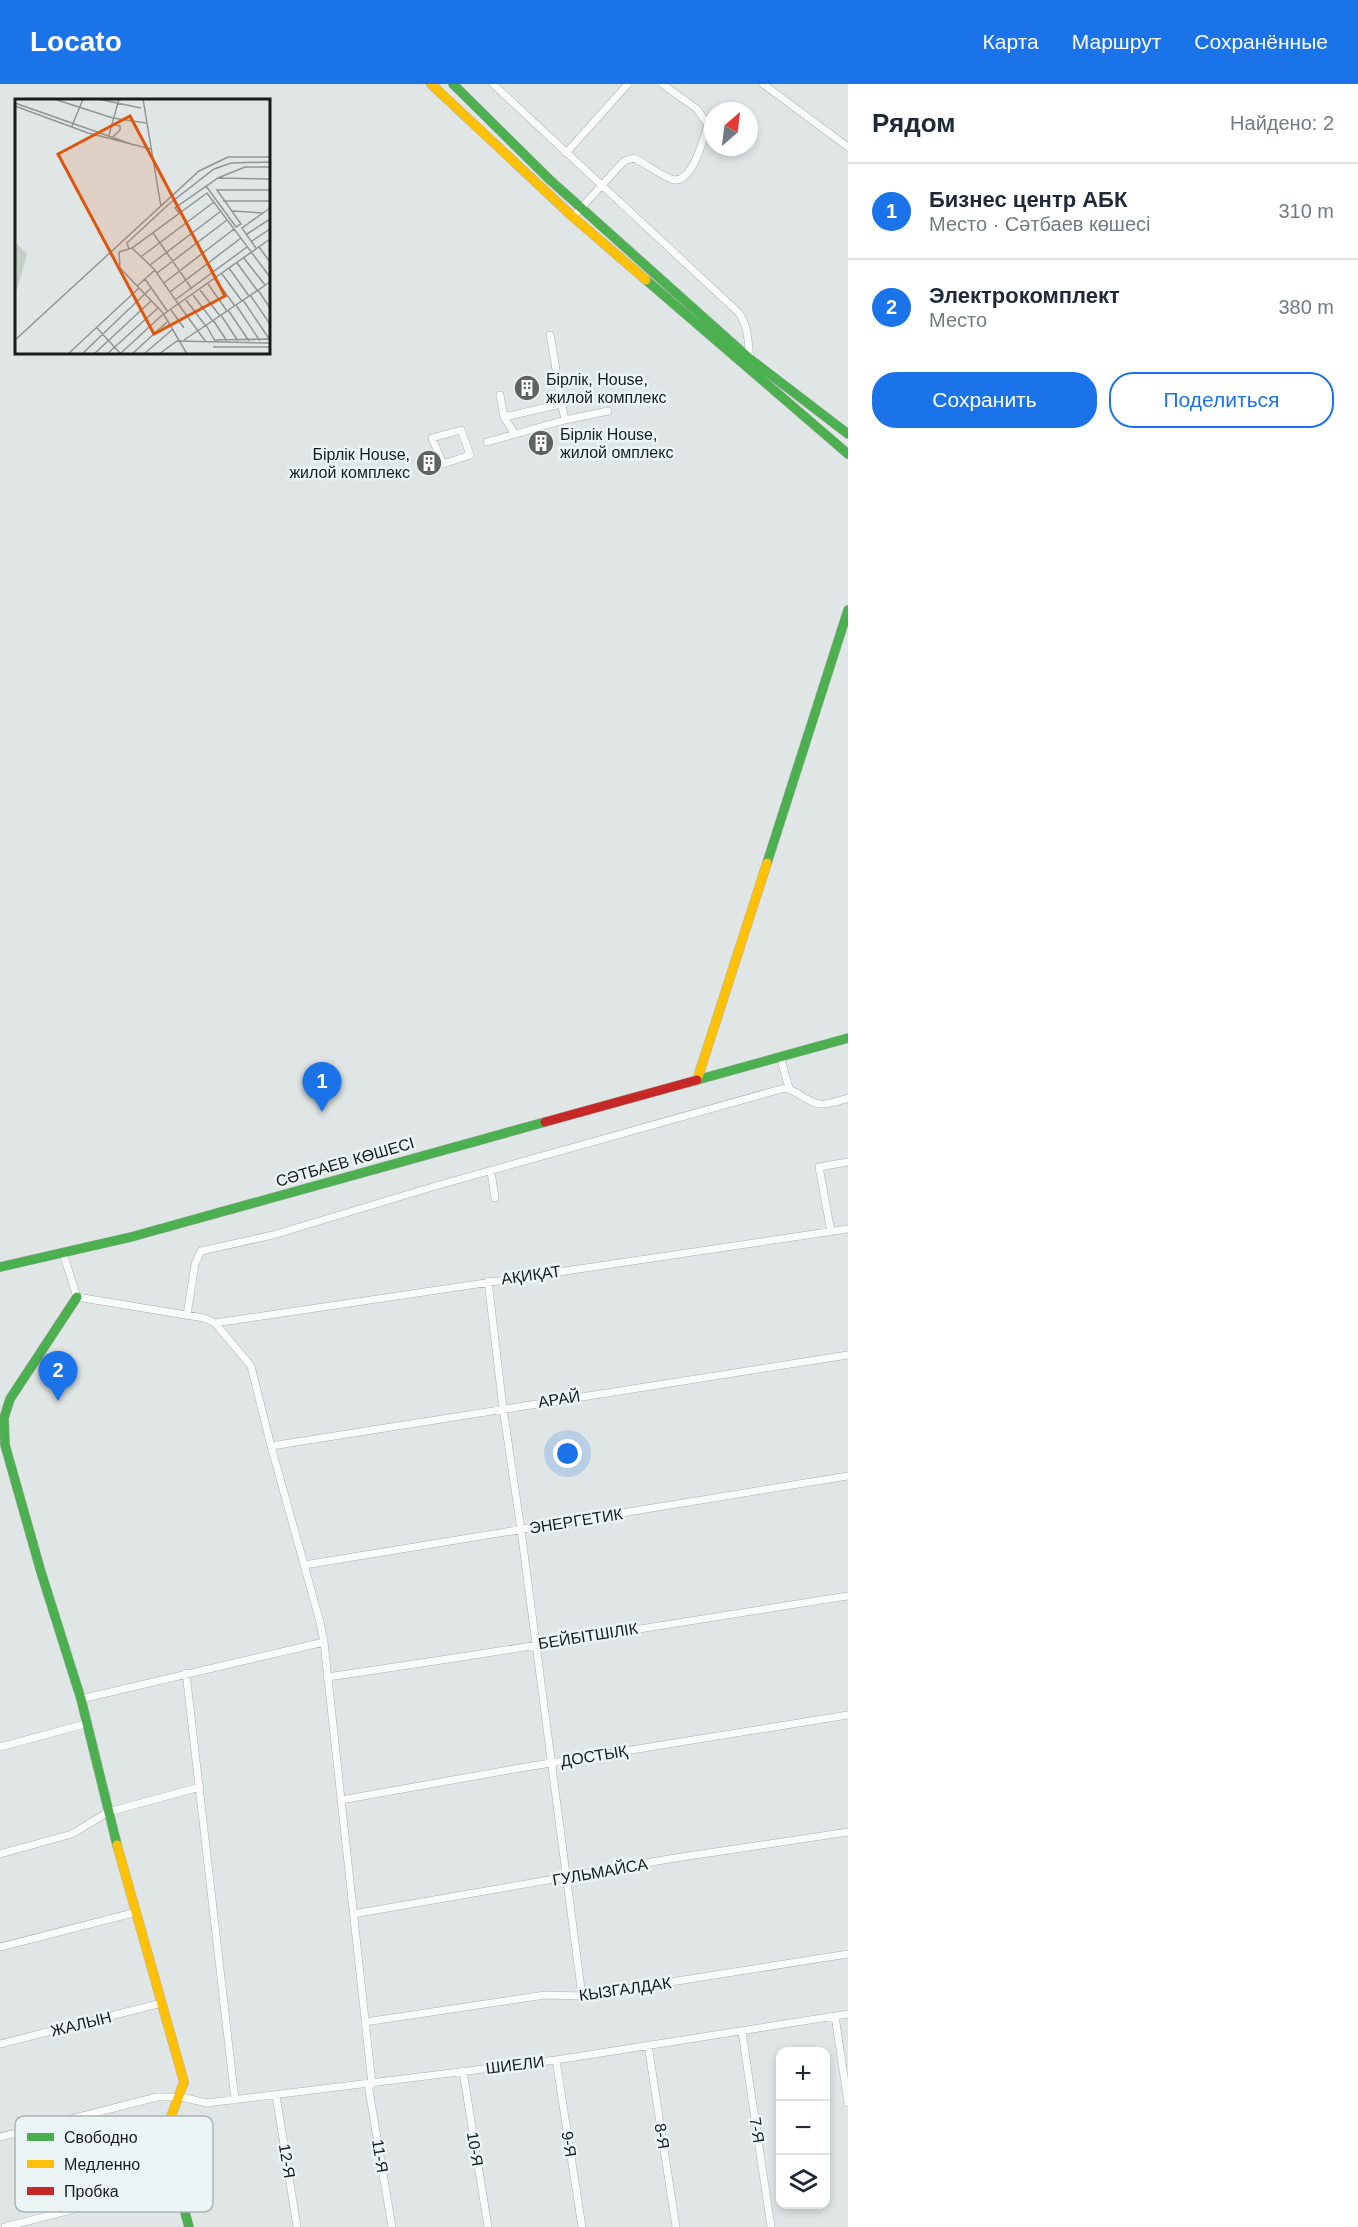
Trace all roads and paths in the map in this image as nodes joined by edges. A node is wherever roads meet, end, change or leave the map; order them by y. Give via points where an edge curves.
1 (431, 84) edge
2 (453, 84) edge
3 (493, 84) edge
4 (627, 84) edge
5 (662, 84) edge
6 (763, 84) edge
7 (848, 147) edge
8 (566, 153) junction
9 (601, 185) junction
10 (580, 208) junction
11 (573, 217) junction
12 (550, 335) dead end
13 (750, 359) junction
14 (751, 372) junction
15 (500, 395) dead end
16 (561, 404) junction
17 (608, 411) dead end
18 (504, 417) junction
19 (565, 420) junction
20 (515, 434) junction
21 (848, 434) edge
22 (432, 438) joint
23 (487, 442) dead end
24 (848, 454) edge
25 (848, 610) edge
26 (848, 1038) edge
27 (780, 1056) junction
28 (697, 1080) junction
29 (789, 1088) junction
30 (848, 1098) edge
31 (848, 1162) edge
32 (491, 1172) junction
33 (495, 1198) dead end
34 (848, 1229) edge
35 (831, 1232) junction
36 (63, 1253) junction
37 (0, 1268) edge
38 (488, 1281) junction
39 (77, 1297) junction
40 (187, 1315) junction
41 (215, 1323) junction
42 (848, 1355) edge
43 (503, 1408) junction
44 (271, 1446) junction
45 (848, 1476) edge
46 (521, 1530) junction
47 (304, 1565) junction
48 (848, 1596) edge
49 (324, 1642) junction
50 (536, 1644) junction
51 (186, 1673) junction
52 (327, 1677) junction
53 (81, 1699) junction
54 (848, 1715) edge
55 (85, 1724) junction
56 (0, 1748) edge
57 (552, 1762) junction
58 (200, 1787) junction
59 (341, 1800) junction
60 (108, 1812) junction
61 (848, 1832) edge
62 (0, 1854) edge
63 (566, 1878) junction
64 (137, 1912) junction
65 (353, 1914) junction
66 (0, 1947) edge
67 (848, 1954) edge
68 (582, 1996) junction
69 (162, 2003) junction
70 (848, 2014) edge
71 (835, 2016) junction
72 (365, 2022) junction
73 (742, 2032) junction
74 (0, 2044) edge
75 (648, 2045) junction
76 (556, 2060) junction
77 (463, 2071) junction
78 (370, 2084) junction
79 (276, 2095) junction
80 (181, 2097) junction
81 (235, 2100) junction
82 (848, 2103) edge
83 (84, 2116) edge
84 (171, 2116) edge
85 (15, 2134) edge
86 (0, 2138) edge
87 (63, 2212) edge
88 (185, 2212) edge
89 (5, 2227) edge
90 (189, 2227) edge
91 (297, 2227) edge
92 (392, 2227) edge
93 (488, 2227) edge
94 (582, 2227) edge
95 (676, 2227) edge
96 (771, 2227) edge

1 - 11 main road
2 - 10 main road
3 - 8 street
4 - 8 street
5 - 9 street via 697,109 708,125 692,170 673,180 634,158 624,161
6 - 7 street
8 - 9 street
9 - 10 street
9 - 13 street via 744,319
10 - 11 street
10 - 13 main road
11 - 14 main road
12 - 16 street
13 - 14 street
13 - 21 main road
14 - 24 main road
15 - 18 street
16 - 18 street
16 - 19 street
17 - 19 street
18 - 20 street
19 - 20 street
20 - 23 street
22 - 22 street via 443,464 470,455 461,430
25 - 28 main road
26 - 27 main road, СӘТБАЕВ КӨШЕСІ
27 - 28 main road, СӘТБАЕВ КӨШЕСІ
27 - 29 street
28 - 36 main road, СӘТБАЕВ КӨШЕСІ
29 - 30 street via 818,1104
29 - 32 street
31 - 35 street via 819,1167
32 - 33 street
32 - 40 street via 273,1236 201,1251 195,1264
34 - 35 street, АҚИҚАТ
35 - 38 street, АҚИҚАТ
36 - 37 main road, СӘТБАЕВ КӨШЕСІ
36 - 39 street
38 - 41 street, АҚИҚАТ
38 - 43 street
39 - 40 street
39 - 53 main road via 10,1399 4,1418 8,1455
40 - 41 street
41 - 44 street, 11-Я via 251,1366
42 - 43 street, АРАЙ
43 - 44 street, АРАЙ
43 - 46 street
44 - 47 street, 11-Я
45 - 46 street, ЭНЕРГЕТИК
46 - 47 street, ЭНЕРГЕТИК
46 - 50 street
47 - 49 street, 11-Я
48 - 50 street, БЕЙБІТШІЛІК
49 - 51 street
49 - 52 street, 11-Я
50 - 52 street, БЕЙБІТШІЛІК
50 - 57 street
51 - 53 street
51 - 58 street
52 - 59 street, 11-Я
53 - 55 main road
54 - 57 street, ДОСТЫҚ
55 - 56 street
55 - 60 main road
57 - 59 street, ДОСТЫҚ
57 - 63 street
58 - 60 street
58 - 81 street
59 - 65 street, 11-Я
60 - 62 street via 72,1834
60 - 64 main road
61 - 63 street, ГУЛЬМАЙСА
63 - 65 street, ГУЛЬМАЙСА
63 - 68 street
64 - 66 street
64 - 69 main road
65 - 72 street, 11-Я
67 - 68 street, КЫЗГАЛДАК
68 - 72 street, КЫЗГАЛДАК via 545,1995
69 - 74 street, ЖАЛЫН
69 - 80 main road via 184,2082
70 - 71 street, ШИЕЛИ
71 - 73 street, ШИЕЛИ
71 - 82 street
72 - 78 street, 11-Я
73 - 75 street, ШИЕЛИ
73 - 96 street, 7-Я
75 - 76 street, ШИЕЛИ
75 - 95 street, 8-Я
76 - 77 street, ШИЕЛИ
76 - 94 street, 9-Я
77 - 78 street, ШИЕЛИ
77 - 93 street, 10-Я
78 - 79 street, ШИЕЛИ
78 - 92 street, 11-Я
79 - 81 street, ШИЕЛИ
79 - 91 street, 12-Я
80 - 81 street, ШИЕЛИ via 207,2103
80 - 83 street, ШИЕЛИ via 157,2097
80 - 84 main road
85 - 86 street, ШИЕЛИ
87 - 89 street
88 - 90 main road

